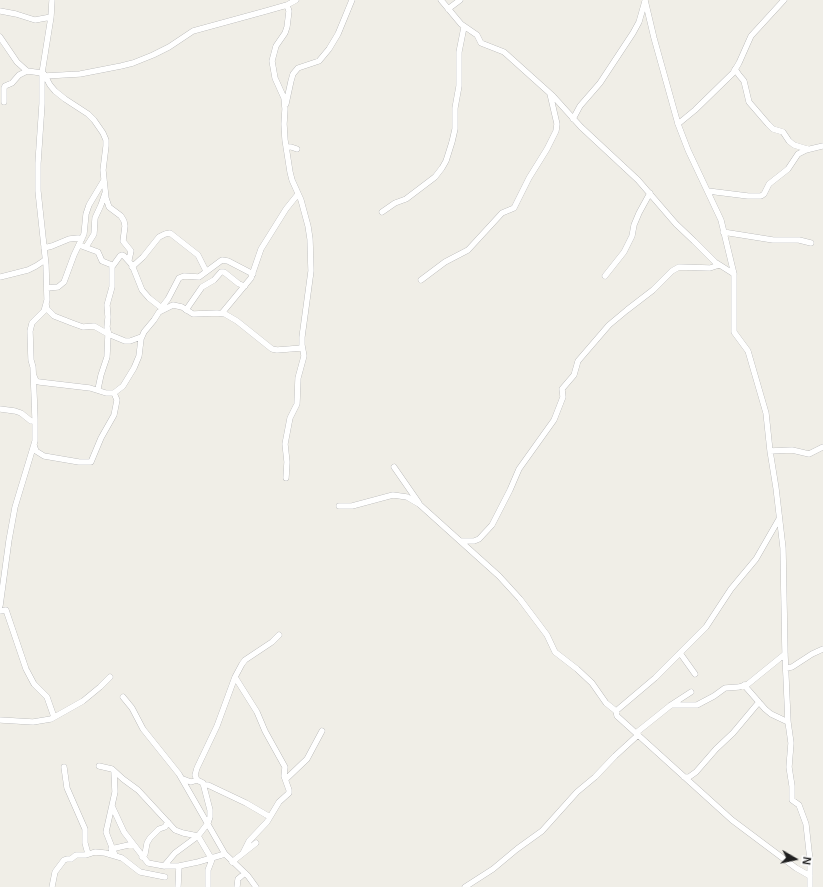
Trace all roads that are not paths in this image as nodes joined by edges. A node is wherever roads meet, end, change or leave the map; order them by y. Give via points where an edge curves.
1 (52, 0) edge
2 (296, 0) edge
3 (352, 0) edge
4 (441, 0) edge
5 (460, 0) edge
6 (645, 0) edge
7 (784, 0) edge
8 (286, 5) junction
9 (448, 9) junction
10 (0, 11) edge
11 (51, 17) junction
12 (464, 27) junction
13 (0, 37) edge
14 (736, 69) junction
15 (27, 71) junction
16 (43, 73) junction
17 (549, 93) junction
18 (4, 102) dead end
19 (285, 109) junction
20 (573, 119) junction
21 (678, 124) junction
22 (823, 146) edge
23 (286, 147) junction
24 (297, 150) dead end
25 (808, 150) junction
26 (104, 179) junction
27 (105, 191) junction
28 (708, 191) junction
29 (650, 193) junction
30 (298, 194) junction
31 (382, 212) dead end
32 (723, 232) junction
33 (80, 242) junction
34 (811, 243) dead end
35 (86, 247) junction
36 (44, 248) junction
37 (45, 260) junction
38 (129, 260) junction
39 (719, 265) junction
40 (112, 267) junction
41 (132, 267) junction
42 (206, 271) junction
43 (253, 274) junction
44 (734, 274) junction
45 (605, 276) dead end
46 (0, 277) edge
47 (421, 280) dead end
48 (245, 286) junction
49 (47, 288) junction
50 (46, 304) junction
51 (162, 309) junction
52 (186, 310) junction
53 (222, 313) junction
54 (108, 335) junction
55 (141, 337) junction
56 (302, 348) junction
57 (34, 375) junction
58 (98, 389) junction
59 (114, 393) junction
60 (0, 409) edge
61 (35, 421) junction
62 (34, 445) junction
63 (823, 447) edge
64 (770, 451) junction
65 (394, 467) dead end
66 (286, 478) dead end
67 (419, 504) junction
68 (339, 506) dead end
69 (779, 519) junction
70 (460, 541) junction
71 (0, 606) edge
72 (0, 611) edge
73 (279, 635) dead end
74 (823, 649) edge
75 (680, 653) junction
76 (785, 654) junction
77 (786, 668) junction
78 (695, 674) dead end
79 (110, 676) dead end
80 (235, 677) junction
81 (744, 685) junction
82 (691, 692) dead end
83 (123, 697) dead end
84 (759, 702) junction
85 (671, 705) junction
86 (616, 711) junction
87 (54, 717) junction
88 (0, 720) edge
89 (788, 722) junction
90 (322, 731) dead end
91 (637, 734) junction
92 (99, 766) dead end
93 (64, 767) dead end
94 (114, 771) junction
95 (684, 777) junction
96 (182, 779) junction
97 (286, 779) junction
98 (197, 780) junction
99 (204, 785) junction
100 (112, 806) junction
101 (270, 817) junction
102 (168, 822) junction
103 (208, 823) junction
104 (198, 836) junction
105 (256, 843) dead end
106 (133, 844) junction
107 (112, 848) junction
108 (243, 853) junction
109 (88, 854) junction
110 (225, 854) junction
111 (115, 855) junction
112 (142, 857) junction
113 (212, 858) junction
114 (232, 862) junction
115 (164, 866) junction
116 (179, 866) junction
117 (245, 873) junction
118 (810, 876) junction
119 (165, 877) dead end
120 (52, 887) edge
121 (178, 887) edge
122 (208, 887) edge
123 (237, 887) edge
124 (256, 887) edge
125 (464, 887) edge
126 (810, 887) edge

1 - 11 street
2 - 8 street
3 - 19 street via 338,34 319,62 298,68 293,74
4 - 9 street
5 - 9 street
6 - 20 street via 633,34
6 - 21 street
7 - 14 street via 751,36
8 - 16 street via 197,30 153,55 121,66 80,74
8 - 19 street via 289,11 287,27 276,46 272,61
9 - 12 street
10 - 11 street via 35,20
11 - 16 street
12 - 17 street via 477,35 481,43 504,52
12 - 31 street via 459,52 455,129 446,161 435,177 406,199
13 - 15 street via 17,62
14 - 21 street
14 - 25 street via 744,81 749,102 768,124 773,129 783,132 794,146
15 - 16 street
15 - 18 street via 5,86
16 - 26 street via 50,86 60,96 88,114 103,133 106,140
16 - 36 street via 38,191
17 - 20 street
17 - 47 street via 557,124 556,131 514,208 502,213 468,250 445,262
19 - 23 street
20 - 29 street
21 - 28 street
22 - 25 street
23 - 24 street
23 - 30 street via 292,180
25 - 28 street via 798,154 788,169 768,184 761,196
26 - 27 street
26 - 33 street via 87,209
27 - 35 street via 95,218 94,234
27 - 38 street via 109,207 121,216 125,223 123,240 131,251
28 - 32 street via 721,220
29 - 39 street via 676,224
29 - 45 street via 639,213 624,252
30 - 43 street via 261,249
30 - 56 street via 308,226 311,254
32 - 34 street
32 - 44 street
33 - 35 street
33 - 36 street via 74,238
33 - 49 street via 64,282 58,287
35 - 40 street via 98,252 102,261 111,264
36 - 37 street
37 - 46 street via 28,270
37 - 49 street
38 - 40 street via 121,256
38 - 41 street
39 - 44 street
39 - 70 street via 710,268 678,266 609,325 578,361 574,375 562,390 563,397 554,420 519,470 492,525 479,539
40 - 54 street via 111,291 107,305
41 - 42 street via 159,237 170,233 198,255
41 - 51 street via 142,290
42 - 43 street via 219,261 225,260
42 - 51 street via 198,277 179,278
43 - 48 street
44 - 64 street via 734,332 748,351 754,369 766,413
48 - 52 street via 221,272 202,287
48 - 53 street
49 - 50 street
50 - 54 street via 49,312 56,317 83,327 94,326
50 - 57 street via 44,311 30,328
51 - 52 street via 173,305
51 - 55 street
52 - 53 street via 193,314
53 - 56 street via 238,320 272,349
54 - 55 street via 128,341
54 - 58 street via 107,357
55 - 59 street via 139,356 134,368 123,386
56 - 66 street via 304,356 298,378 297,404 290,418 285,444
57 - 58 street via 39,382
57 - 61 street
58 - 59 street
59 - 62 street via 118,400 114,415 91,462 44,456 36,451
60 - 61 street via 15,411
61 - 62 street
62 - 71 street via 15,507
63 - 64 street via 809,454 792,450
64 - 69 street
65 - 67 street
67 - 68 street via 407,497 393,495 352,506
67 - 70 street
69 - 75 street via 756,559 723,600 710,622
69 - 76 street via 783,548
70 - 86 street via 493,570 520,599 547,635 555,652 587,678 606,703
72 - 87 street via 6,610 30,678 47,697
73 - 80 street via 245,660
74 - 77 street
75 - 78 street
75 - 86 street
76 - 77 street
76 - 81 street
77 - 89 street
79 - 87 street via 91,695
80 - 97 street via 257,712 285,767
80 - 98 street via 219,721 197,768
81 - 84 street
81 - 85 street via 726,688 697,705
82 - 85 street
83 - 96 street via 143,730
84 - 89 street via 771,714
84 - 95 street via 734,733 696,772
85 - 91 street
86 - 91 street via 617,716
87 - 88 street via 39,722
89 - 118 street via 792,800 799,805 806,824
90 - 97 street via 307,759
91 - 95 street
91 - 125 street via 577,792 542,831 493,869
92 - 94 street
93 - 109 street via 67,788 85,829
94 - 100 street via 115,792
94 - 102 street via 138,790
95 - 118 street via 742,828
96 - 98 street via 193,782
96 - 103 street
97 - 101 street via 289,793 279,802
98 - 99 street
99 - 101 street via 246,803
99 - 103 street via 210,814
100 - 106 street via 122,830
100 - 107 street via 106,832
101 - 108 street via 249,841
102 - 104 street via 179,832
102 - 112 street via 150,838
103 - 104 street
103 - 110 street
104 - 113 street
104 - 115 street via 175,853
105 - 108 street
106 - 107 street
106 - 112 street
107 - 111 street
108 - 114 street
109 - 111 street via 100,852
109 - 120 street via 64,860 55,872
110 - 113 street
110 - 114 street
111 - 119 street via 127,860 140,872
112 - 115 street via 148,863
113 - 116 street
113 - 122 street via 208,870
114 - 117 street
115 - 116 street
116 - 121 street
117 - 123 street via 238,879
117 - 124 street
118 - 126 street

